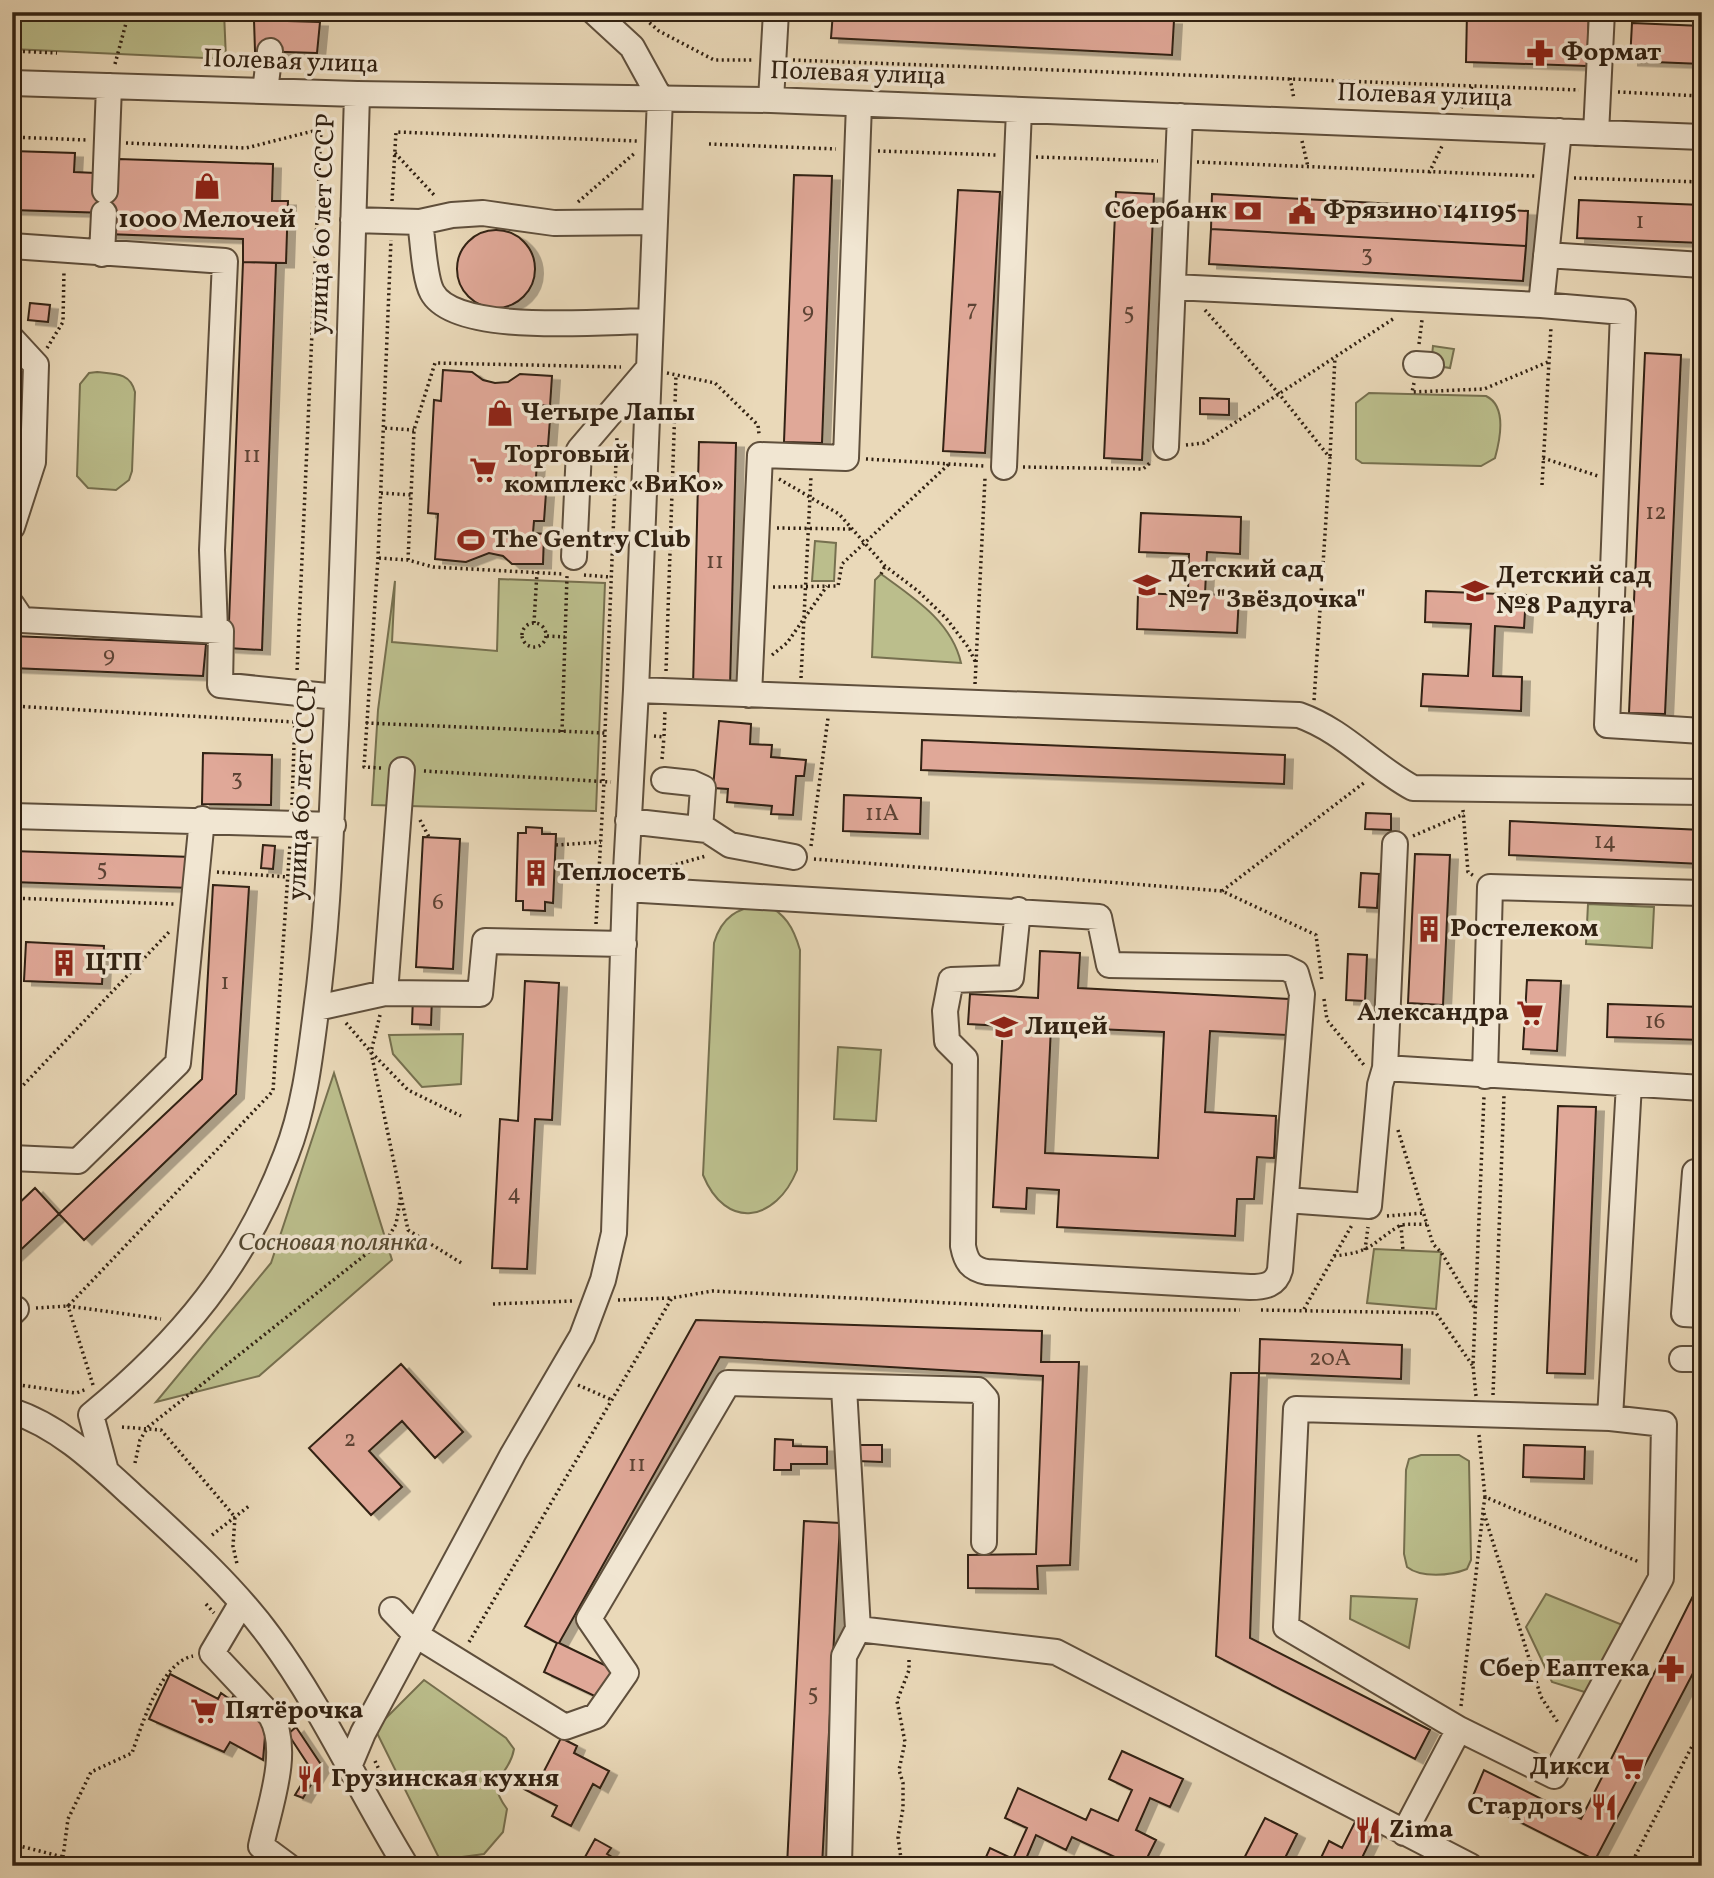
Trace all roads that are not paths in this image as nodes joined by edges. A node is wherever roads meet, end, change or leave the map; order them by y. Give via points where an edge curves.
1 (594, 12) edge
2 (776, 12) edge
3 (1602, 12) edge
4 (270, 51) dead end
5 (12, 83) edge
6 (109, 86) junction
7 (265, 91) junction
8 (357, 94) junction
9 (660, 98) junction
10 (771, 100) junction
11 (859, 104) junction
12 (1019, 110) junction
13 (1180, 116) junction
14 (1559, 131) junction
15 (1596, 133) junction
16 (1702, 137) edge
17 (353, 220) junction
18 (420, 222) junction
19 (655, 222) junction
20 (12, 246) edge
21 (102, 254) junction
22 (1546, 255) junction
23 (1702, 265) edge
24 (1173, 286) junction
25 (1541, 304) junction
26 (650, 321) junction
27 (12, 339) edge
28 (648, 369) junction
29 (1166, 447) dead end
30 (995, 466) road end
31 (12, 527) edge
32 (570, 566) road end
33 (12, 605) edge
34 (215, 630) junction
35 (636, 690) junction
36 (749, 695) junction
37 (337, 697) junction
38 (1702, 731) edge
39 (402, 770) road end
40 (631, 776) junction
41 (705, 776) dead end
42 (664, 780) dead end
43 (1702, 792) edge
44 (12, 816) edge
45 (202, 819) junction
46 (628, 821) junction
47 (333, 825) junction
48 (700, 829) junction
49 (1395, 844) road end
50 (802, 858) road end
51 (631, 890) junction
52 (1702, 894) edge
53 (1018, 910) junction
54 (624, 944) junction
55 (385, 993) junction
56 (323, 1007) junction
57 (1385, 1068) junction
58 (1495, 1081) junction
59 (1629, 1084) junction
60 (1702, 1088) edge
61 (12, 1158) edge
62 (1702, 1172) edge
63 (1286, 1200) junction
64 (1702, 1315) edge
65 (844, 1388) junction
66 (12, 1411) edge
67 (91, 1415) junction
68 (1610, 1418) junction
69 (40, 1420) junction
70 (106, 1471) junction
71 (984, 1542) dead end
72 (241, 1604) junction
73 (392, 1610) dead end
74 (858, 1629) junction
75 (416, 1635) junction
76 (1459, 1728) junction
77 (350, 1764) junction
78 (1404, 1833) junction
79 (288, 1866) edge
80 (406, 1866) edge
81 (839, 1866) edge
82 (1471, 1866) edge

1 - 9 street via 632,47
2 - 10 street
3 - 15 street
4 - 7 street
5 - 6 street, Полевая улица
6 - 7 street, Полевая улица
6 - 21 street
7 - 8 street, Полевая улица
8 - 9 street, Полевая улица
8 - 17 street, улица 60 лет СССР
9 - 10 street, Полевая улица
9 - 19 street
10 - 11 street, Полевая улица
11 - 12 street, Полевая улица
11 - 36 street via 846,458 760,455
12 - 13 street, Полевая улица
12 - 30 street
13 - 14 street, Полевая улица
13 - 24 street
14 - 15 street, Полевая улица
14 - 22 street
15 - 16 street, Полевая улица
17 - 18 street
17 - 37 street, улица 60 лет СССР
18 - 19 street via 452,215 497,214 554,223
18 - 26 street via 431,290 443,306 463,315 492,322
19 - 26 street
20 - 21 street
21 - 34 street via 225,261 212,550
22 - 23 street
22 - 25 street
24 - 25 street
24 - 29 street
25 - 38 street via 1623,312 1607,725
26 - 28 street
27 - 31 street via 36,365 33,462
28 - 32 street via 579,450
28 - 35 street
33 - 34 street via 22,620
34 - 37 street via 221,631 220,685
35 - 36 street
35 - 40 street
36 - 43 street via 1299,715 1325,725 1413,788
37 - 47 street, улица 60 лет СССР
39 - 55 street
40 - 41 street
40 - 46 street
42 - 48 street via 703,788
44 - 45 street
45 - 47 street
45 - 61 street via 178,1063 78,1161
46 - 48 street
46 - 51 street
47 - 56 street, улица 60 лет СССР
48 - 50 street via 730,845
49 - 57 street
51 - 53 street
51 - 54 street
52 - 58 street via 1490,887
53 - 63 street via 1099,917 1109,965 1286,968 1296,972 1302,994
53 - 63 street via 1011,978 951,980 945,1011 947,1041 965,1059 963,1246 973,1268 1261,1287 1278,1277
54 - 55 street via 485,942 480,994
54 - 75 street via 614,1233 603,1280 582,1336 498,1464
55 - 56 street
56 - 67 street, улица 60 лет СССР via 288,1152 257,1223 210,1298 158,1355
57 - 58 street
57 - 63 street via 1369,1206
58 - 59 street
59 - 60 street
59 - 68 street
62 - 64 street via 1695,1172 1684,1314
65 - 71 street via 978,1390 986,1399
65 - 74 street
65 - 75 street via 727,1383 589,1619 626,1672 596,1716 565,1727
66 - 69 street
67 - 69 street
67 - 70 street
68 - 76 street via 1664,1424 1661,1578 1554,1776
68 - 76 street via 1296,1409 1286,1627
69 - 70 street
70 - 72 street
72 - 77 street via 277,1647
72 - 79 street via 212,1653 277,1727 281,1747 261,1846
73 - 75 street
74 - 78 street via 1056,1652
74 - 81 street via 844,1656
75 - 77 street
76 - 78 street
77 - 80 street
78 - 82 street

